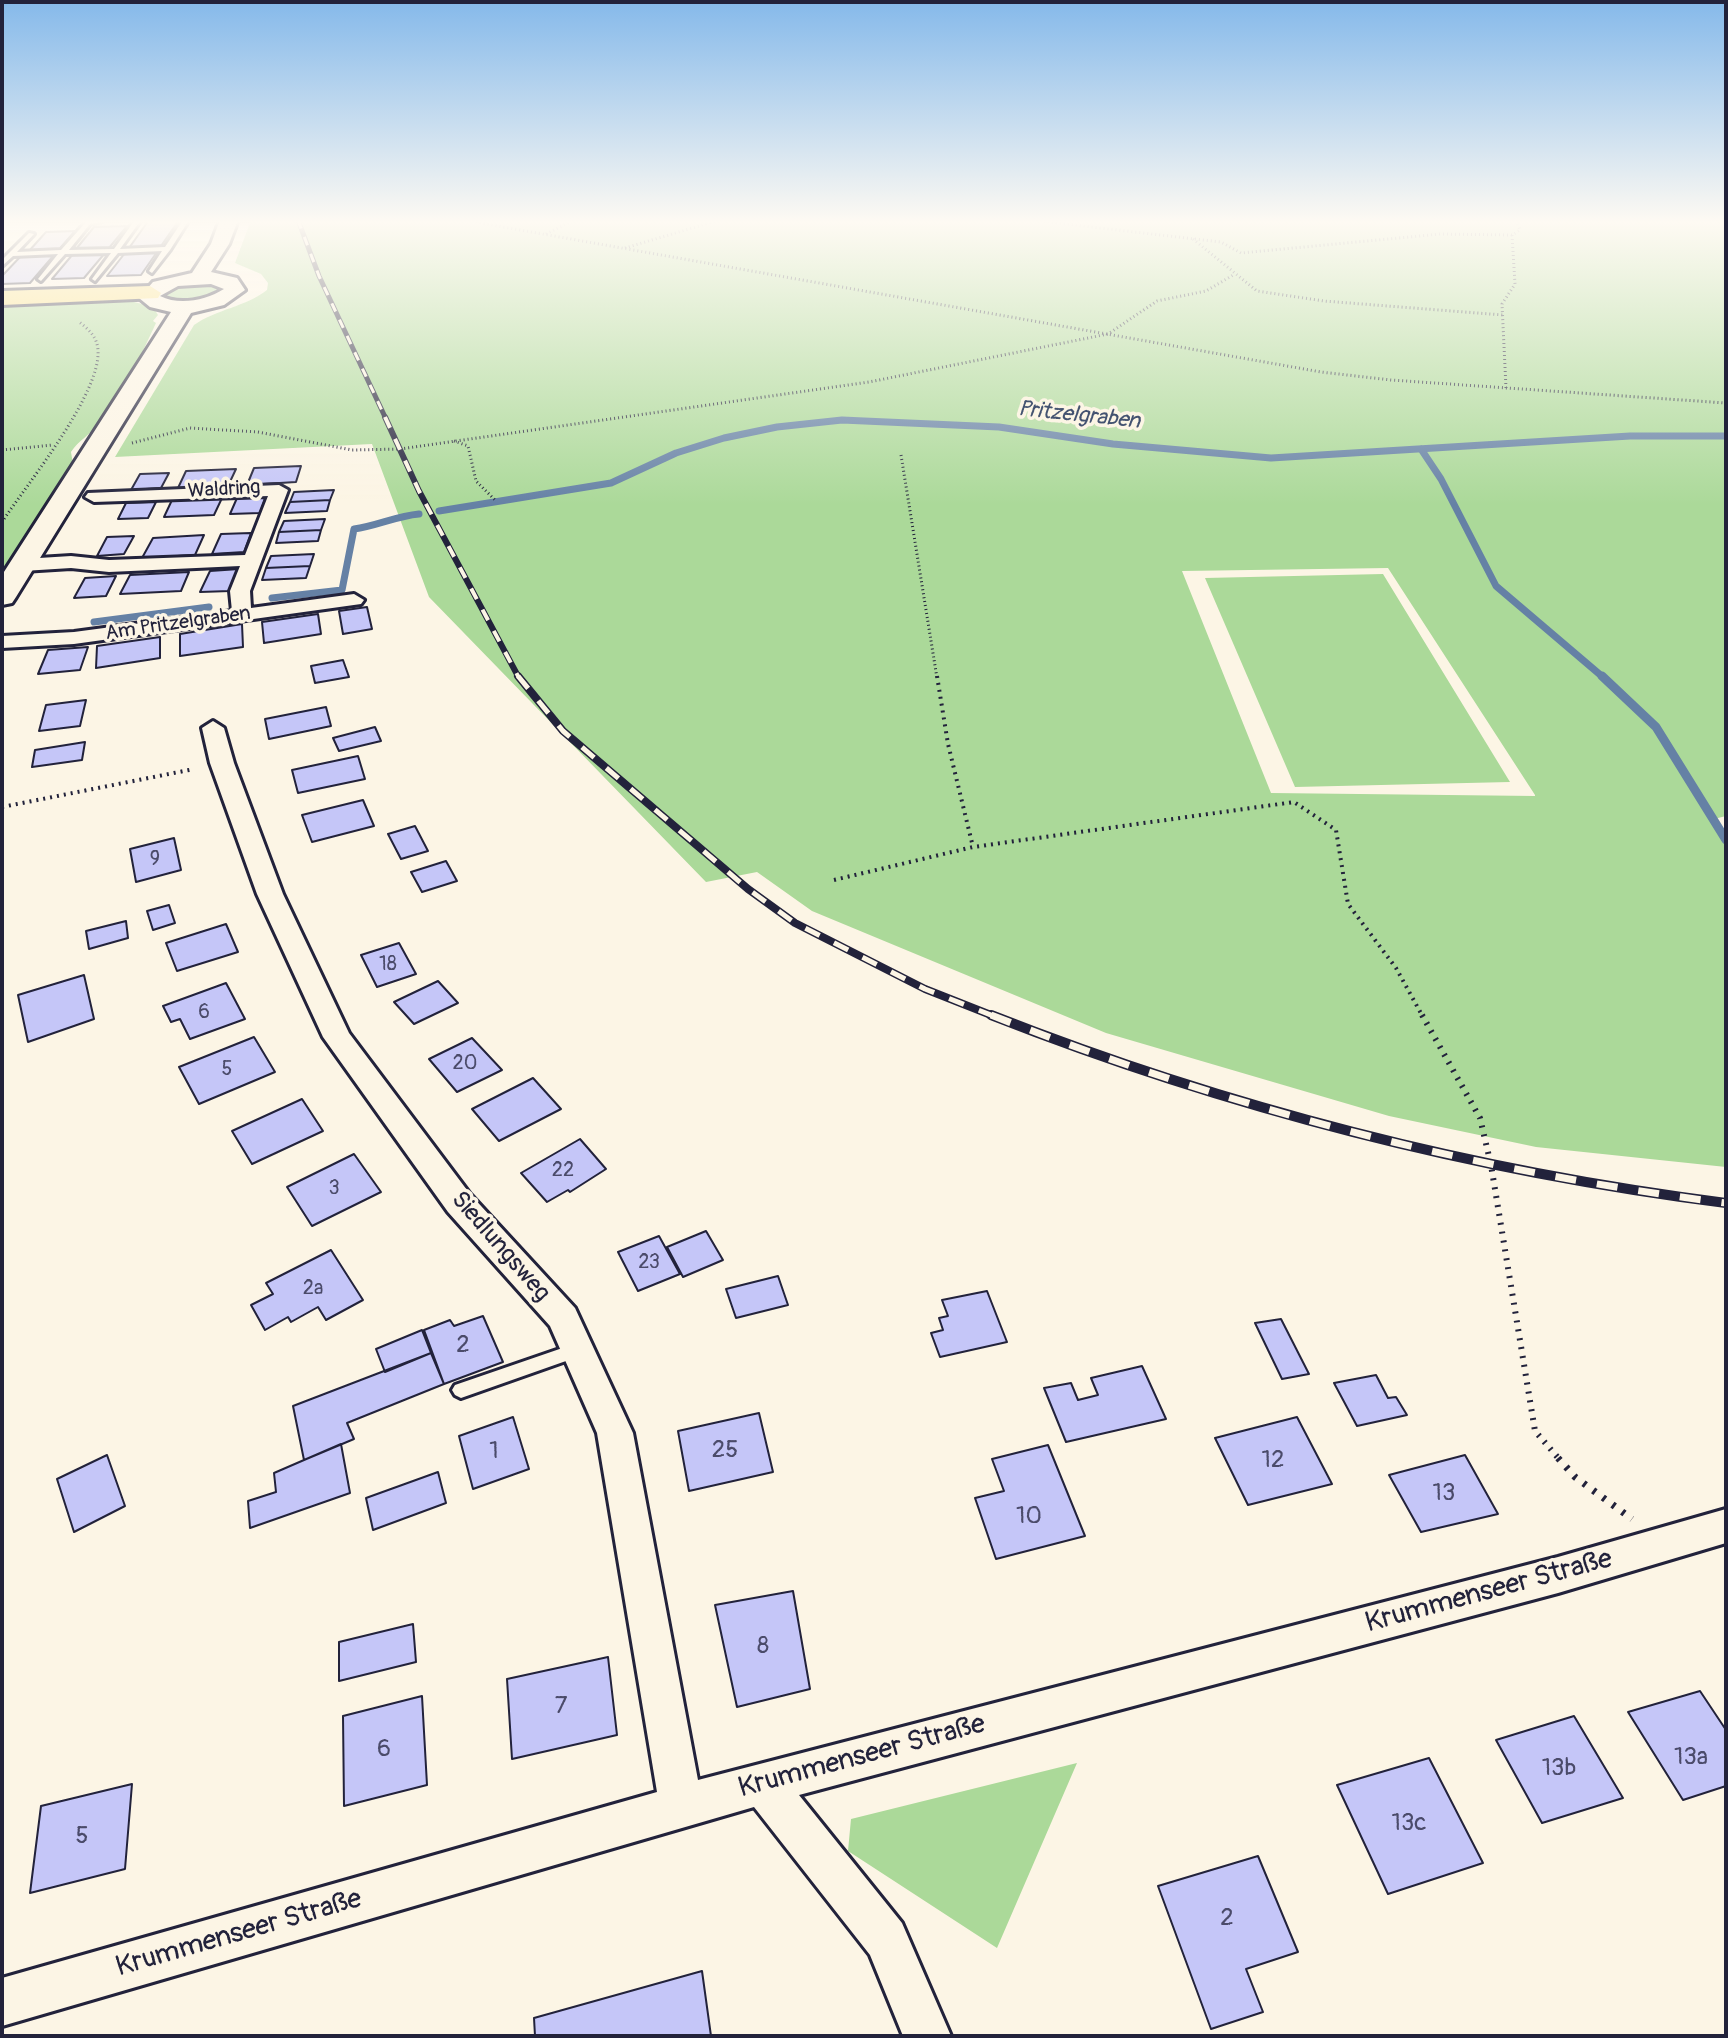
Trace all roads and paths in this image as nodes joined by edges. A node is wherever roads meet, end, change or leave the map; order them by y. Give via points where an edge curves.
1 (179, 315) edge
2 (1002, 315) edge
3 (1136, 315) edge
4 (1503, 315) edge
5 (71, 317) dead end
6 (1108, 334) junction
7 (1506, 388) junction
8 (1726, 403) edge
9 (453, 440) junction
10 (98, 443) junction
11 (128, 444) dead end
12 (54, 445) junction
13 (2, 450) edge
14 (901, 455) dead end
15 (94, 497) dead end
16 (495, 500) dead end
17 (2, 522) edge
18 (253, 560) junction
19 (23, 565) junction
20 (2, 597) edge
21 (354, 600) dead end
22 (242, 615) junction
23 (2, 642) edge
24 (213, 728) dead end
25 (222, 763) junction
26 (2, 807) edge
27 (973, 847) junction
28 (834, 880) dead end
29 (577, 1350) junction
30 (461, 1390) dead end
31 (1726, 1526) edge
32 (1665, 1544) junction
33 (762, 1783) junction
34 (680, 1807) junction
35 (2, 2002) edge
36 (927, 2036) edge

1 - 10 main road
2 - 6 path
3 - 6 path
4 - 7 path
5 - 12 path via 90,327 99,345 93,384
6 - 7 path via 1321,372
6 - 9 path via 869,382
7 - 8 path
9 - 11 path via 352,450 258,432 190,428
9 - 16 path via 468,446 476,481
10 - 12 path
10 - 19 main road
12 - 13 path
12 - 17 path
14 - 27 path via 948,744
15 - 18 street, Waldring via 279,490
18 - 19 street
18 - 22 street, Waldring via 240,591
19 - 20 main road
21 - 22 street, Am Pritzelgraben
22 - 23 street, Am Pritzelgraben via 74,638
24 - 25 street, Siedlungsweg
25 - 26 path
25 - 29 street, Siedlungsweg via 270,894 337,1037 459,1203 563,1318
27 - 28 path
27 - 32 path via 1294,802 1336,830 1348,904 1396,968 1480,1118 1535,1431 1575,1477
29 - 30 lane
29 - 34 street, Siedlungsweg via 615,1433
31 - 32 street, Krummenseer Straße
32 - 33 street, Krummenseer Straße
33 - 34 street, Krummenseer Straße
33 - 36 street via 886,1939
34 - 35 street, Krummenseer Straße

